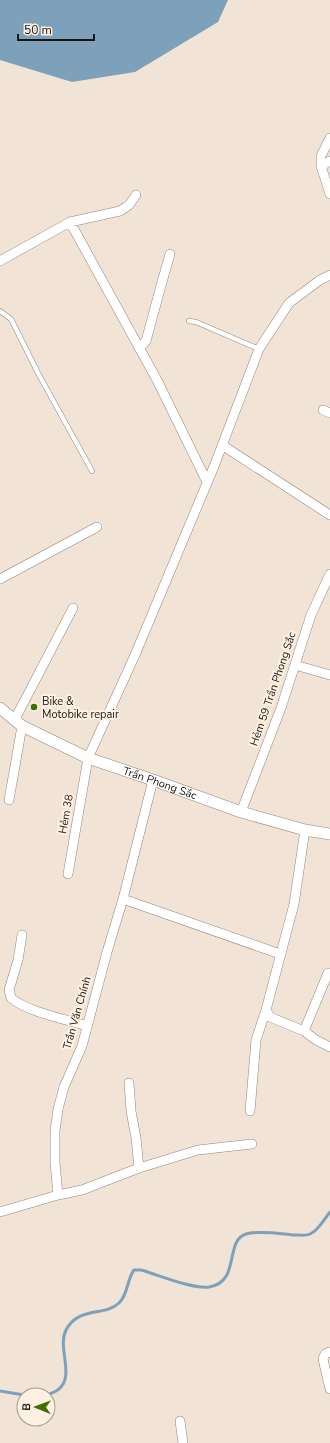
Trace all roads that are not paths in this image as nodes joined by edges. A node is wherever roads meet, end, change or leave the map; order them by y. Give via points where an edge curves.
1 (330, 138) edge
2 (330, 161) edge
3 (320, 166) junction
4 (330, 194) edge
5 (136, 195) dead end
6 (70, 222) junction
7 (170, 254) dead end
8 (0, 261) edge
9 (330, 275) edge
10 (0, 311) edge
11 (189, 321) dead end
12 (139, 348) junction
13 (259, 349) junction
14 (222, 445) junction
15 (92, 471) dead end
16 (207, 482) junction
17 (330, 515) edge
18 (97, 527) dead end
19 (330, 574) edge
20 (0, 580) edge
21 (73, 608) dead end
22 (295, 665) junction
23 (330, 675) edge
24 (0, 708) edge
25 (19, 722) junction
26 (88, 758) junction
27 (153, 780) junction
28 (9, 800) dead end
29 (241, 812) junction
30 (305, 830) junction
31 (330, 834) edge
32 (68, 874) dead end
33 (123, 899) junction
34 (22, 935) dead end
35 (280, 954) junction
36 (328, 973) dead end
37 (5, 989) edge
38 (266, 1010) junction
39 (87, 1026) junction
40 (304, 1031) junction
41 (330, 1046) edge
42 (129, 1083) dead end
43 (250, 1111) dead end
44 (252, 1144) dead end
45 (138, 1168) junction
46 (58, 1195) junction
47 (0, 1212) edge
48 (330, 1352) edge
49 (330, 1389) edge
50 (180, 1421) dead end
51 (183, 1443) edge

1 - 3 street via 321,156
2 - 3 street
3 - 4 street
5 - 6 street via 129,205 120,211
6 - 8 street
6 - 12 street
7 - 12 street via 146,341
9 - 13 street, Hẻm 38 via 289,303
10 - 15 lane via 11,319
11 - 13 lane
12 - 16 street
13 - 14 street, Hẻm 38
14 - 16 street, Hẻm 38
14 - 17 street
16 - 26 street, Hẻm 38 via 135,655
18 - 20 street
19 - 22 street, Hẻm 59 Trần Phong Sắc via 311,616
21 - 25 street
22 - 23 street
22 - 29 street, Hẻm 59 Trần Phong Sắc
24 - 25 street, Trần Phong Sắc
25 - 26 street, Trần Phong Sắc
25 - 28 street
26 - 27 street, Trần Phong Sắc
26 - 32 street, Hẻm 38
27 - 29 street, Trần Phong Sắc
27 - 33 street, Trần Văn Chính
29 - 30 street, Trần Phong Sắc
30 - 31 street, Trần Phong Sắc
30 - 35 street via 294,904
33 - 35 street
33 - 39 street, Trần Văn Chính
34 - 37 street via 18,960
35 - 38 street
36 - 40 street
37 - 39 street via 17,1003
38 - 40 street via 270,1017
38 - 43 street via 256,1040
39 - 46 street, Trần Văn Chính via 58,1109 55,1131
40 - 41 street
42 - 45 street
44 - 45 street via 198,1150
45 - 46 street via 82,1190
46 - 47 street
48 - 49 street via 325,1354 323,1359
50 - 51 street

